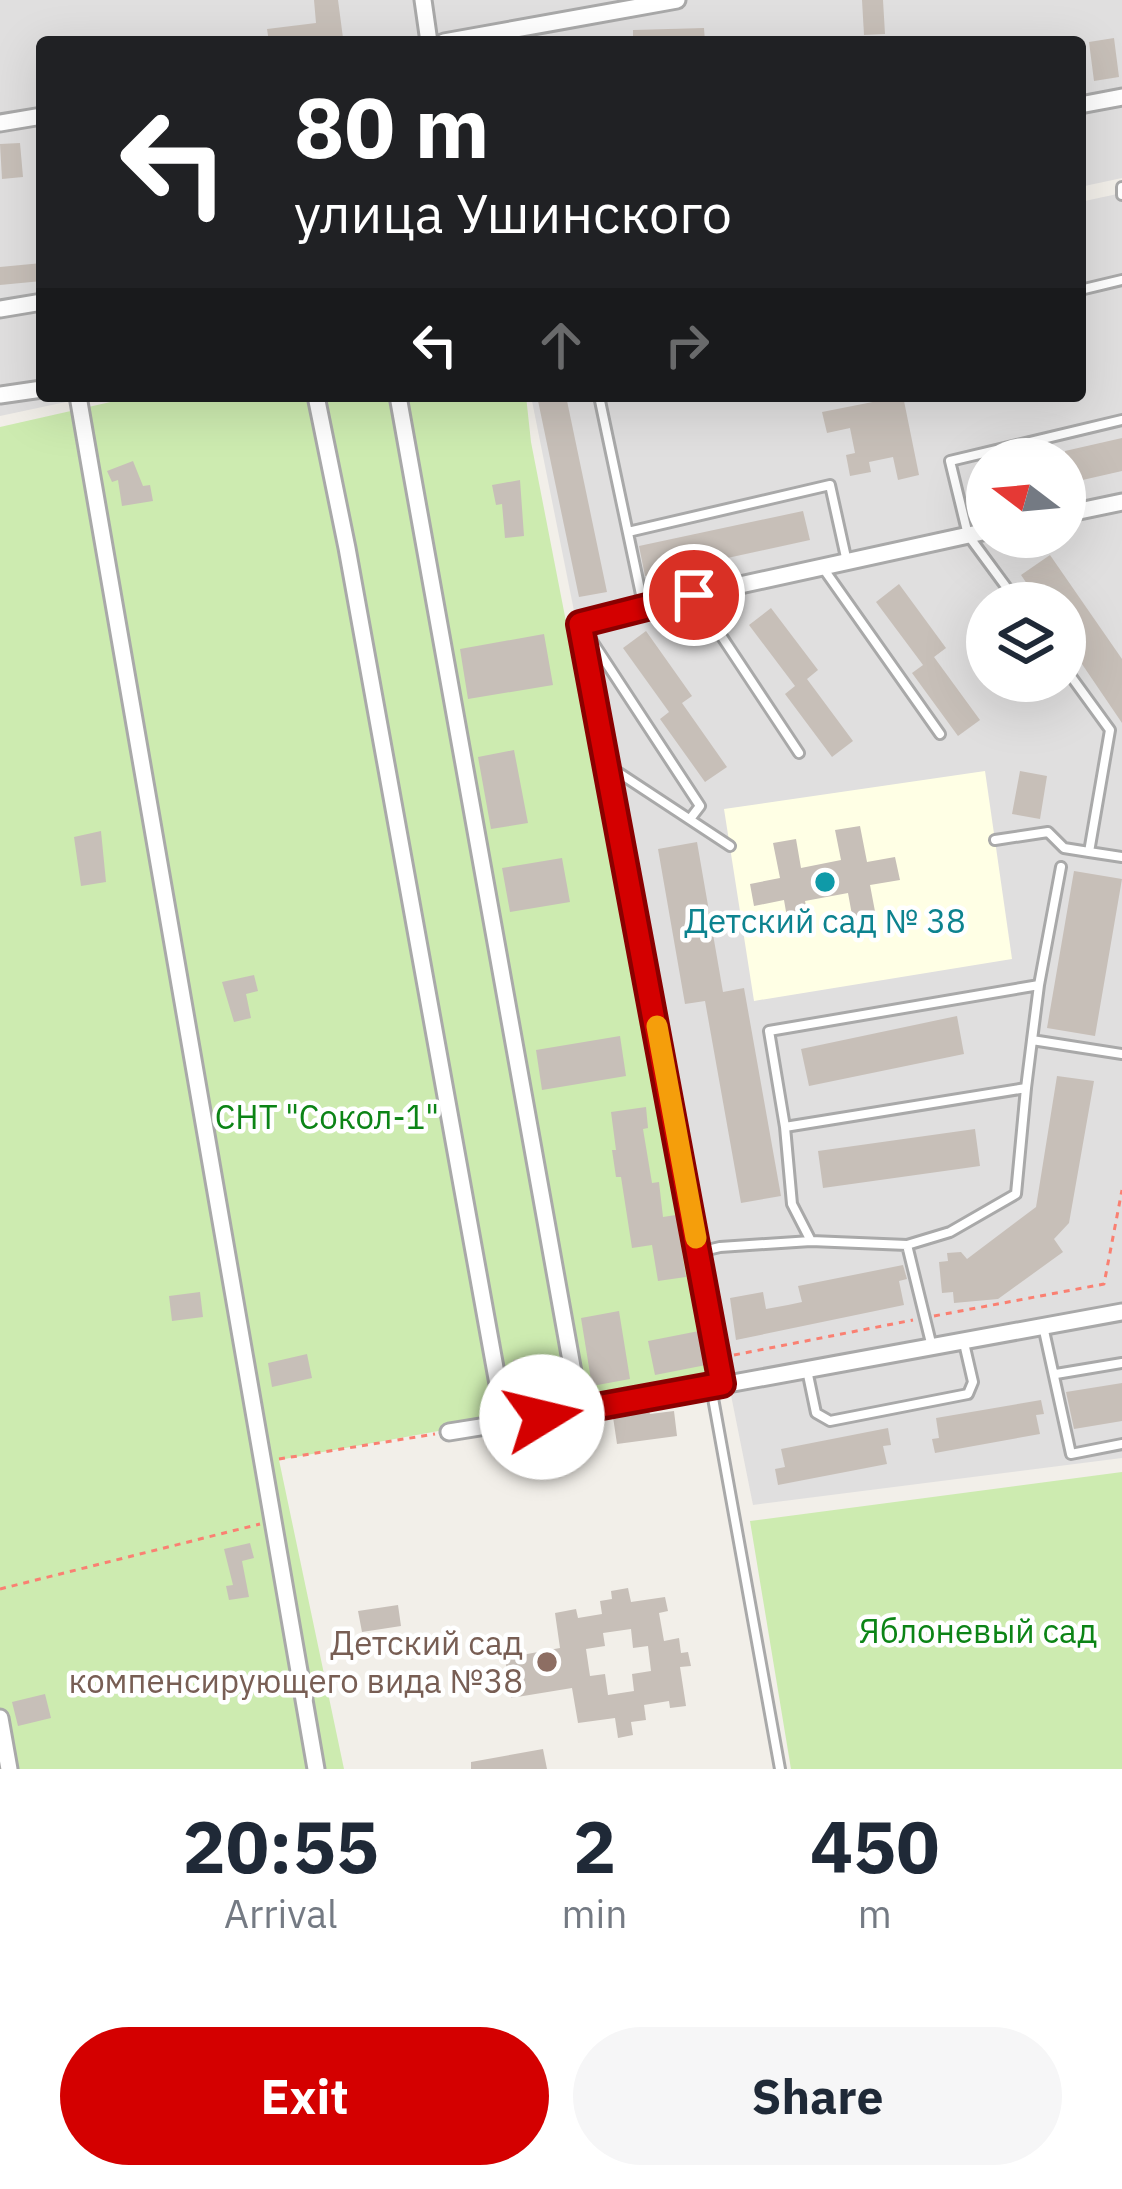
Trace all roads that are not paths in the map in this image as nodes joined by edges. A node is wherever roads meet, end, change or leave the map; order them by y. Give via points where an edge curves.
1 (423, 0) edge
2 (677, 0) edge
3 (428, 36) edge
4 (477, 36) edge
5 (1122, 98) edge
6 (1086, 104) edge
7 (36, 117) edge
8 (0, 123) edge
9 (1122, 280) edge
10 (1086, 289) edge
11 (36, 303) edge
12 (0, 309) edge
13 (36, 390) edge
14 (0, 395) edge
15 (79, 402) edge
16 (317, 402) edge
17 (399, 402) edge
18 (600, 402) edge
19 (1122, 420) edge
20 (1046, 438) edge
21 (966, 457) edge
22 (1122, 502) edge
23 (1086, 510) edge
24 (966, 527) edge
25 (628, 532) junction
26 (966, 535) edge
27 (847, 562) junction
28 (822, 567) junction
29 (694, 595) junction
30 (644, 606) junction
31 (580, 624) junction
32 (1086, 697) edge
33 (940, 734) dead end
34 (799, 753) dead end
35 (609, 766) junction
36 (690, 819) junction
37 (994, 840) dead end
38 (730, 846) dead end
39 (1089, 852) junction
40 (1122, 857) edge
41 (1061, 867) dead end
42 (1039, 985) junction
43 (1032, 1040) junction
44 (1122, 1054) edge
45 (1026, 1088) junction
46 (785, 1127) junction
47 (811, 1241) junction
48 (907, 1245) junction
49 (698, 1252) junction
50 (1122, 1312) edge
51 (1043, 1326) junction
52 (963, 1342) junction
53 (933, 1348) junction
54 (1122, 1363) edge
55 (807, 1370) junction
56 (1056, 1374) junction
57 (717, 1386) junction
58 (580, 1411) junction
59 (505, 1423) junction
60 (448, 1432) road end
61 (1122, 1444) edge
62 (0, 1718) edge
63 (9, 1769) edge
64 (316, 1769) edge
65 (780, 1769) edge

1 - 3 street
2 - 4 street
5 - 6 street
7 - 8 street
9 - 10 lane
11 - 12 street
13 - 14 street
15 - 64 street
16 - 59 street
17 - 58 street
18 - 25 lane
19 - 20 lane
21 - 24 lane via 950,461
22 - 23 street
25 - 27 lane via 830,485
25 - 30 lane
26 - 27 street
27 - 28 street
28 - 29 street
28 - 33 lane
29 - 30 street
29 - 34 lane
30 - 31 street
31 - 35 street
31 - 36 lane via 700,806
32 - 39 lane via 1110,730
35 - 36 lane
35 - 49 street
36 - 38 lane
37 - 39 lane via 1048,832 1064,848
39 - 40 lane
41 - 42 lane
42 - 43 lane
42 - 46 lane via 769,1031
43 - 44 lane
43 - 45 lane
45 - 46 lane
45 - 48 lane via 1016,1194 950,1232
46 - 47 lane via 792,1204
47 - 48 lane
47 - 49 lane
48 - 53 lane
49 - 57 street
50 - 51 street
51 - 52 street
51 - 56 lane
52 - 53 street
52 - 55 lane via 973,1382 968,1394 830,1421 816,1413
53 - 55 street
54 - 56 lane
55 - 57 street
56 - 61 lane via 1070,1454
57 - 58 street
57 - 65 lane
58 - 59 street
59 - 60 street
62 - 63 street

